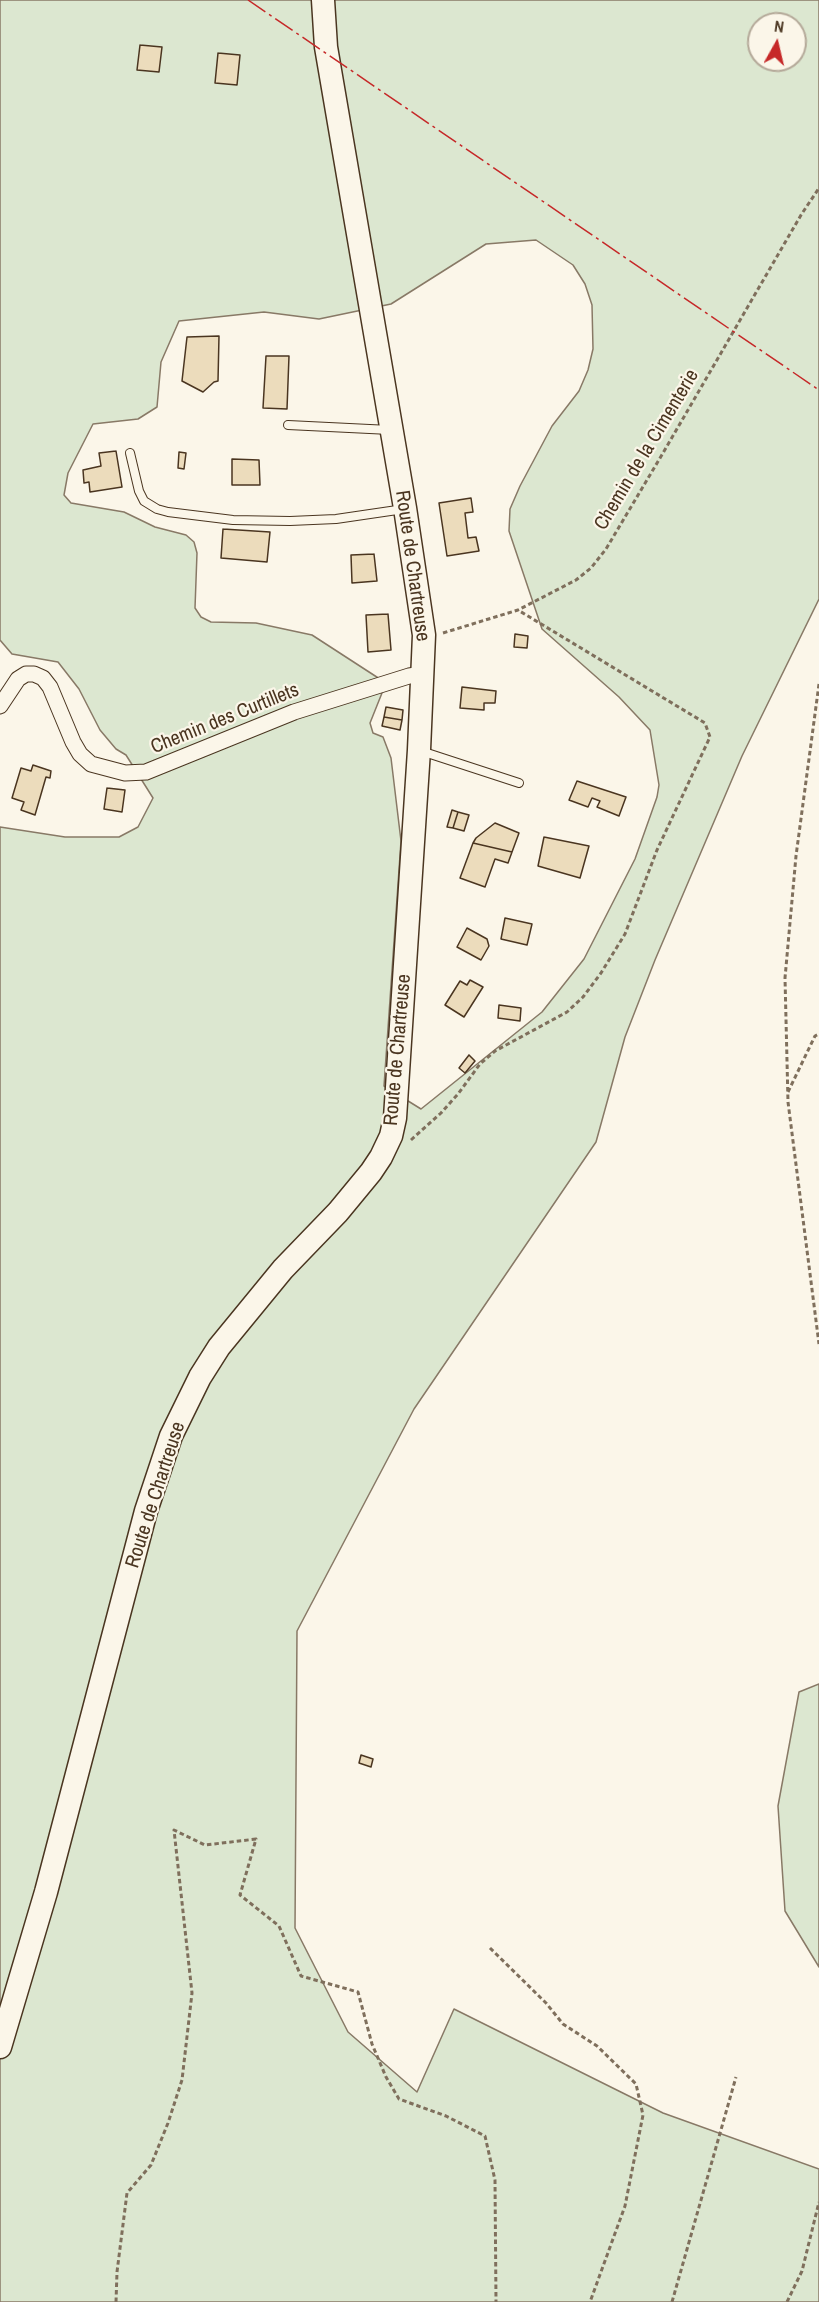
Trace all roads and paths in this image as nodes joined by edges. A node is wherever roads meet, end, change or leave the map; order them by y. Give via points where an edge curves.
1 (323, 0) edge
2 (819, 188) edge
3 (288, 425) dead end
4 (392, 430) junction
5 (130, 453) dead end
6 (405, 508) junction
7 (518, 610) junction
8 (424, 635) junction
9 (423, 674) junction
10 (819, 684) edge
11 (0, 706) edge
12 (420, 750) junction
13 (519, 783) dead end
14 (819, 1034) edge
15 (788, 1094) junction
16 (381, 1157) junction
17 (819, 1344) edge
18 (490, 1948) dead end
19 (0, 2047) edge
20 (736, 2077) dead end
21 (819, 2202) edge
22 (116, 2302) edge
23 (496, 2302) edge
24 (590, 2302) edge
25 (672, 2302) edge
26 (786, 2302) edge

1 - 4 main road, Route de Chartreuse via 326,47
2 - 7 path, Chemin de la Cimenterie via 606,549 576,580
3 - 4 lane
4 - 6 main road, Route de Chartreuse
5 - 6 lane via 144,501 168,512 233,520 290,521 336,519
6 - 8 main road, Route de Chartreuse
7 - 8 path, Chemin de la Cimenterie via 449,633
7 - 16 path via 705,723 710,737 657,850 625,934 583,997 567,1012 495,1051 441,1113 407,1144
8 - 9 main road, Route de Chartreuse
9 - 11 street, Chemin des Curtillets via 294,712 146,772 125,773 91,764 80,754 43,678 27,674 18,679
9 - 12 main road, Route de Chartreuse
10 - 15 path via 796,856 785,978
12 - 13 lane
12 - 16 main road, Route de Chartreuse via 395,1118
14 - 15 path
15 - 17 path
16 - 19 main road, Route de Chartreuse via 219,1347 171,1436 146,1511 46,1892
18 - 24 path via 564,2024 597,2046 636,2084 644,2115 625,2206
20 - 25 path
21 - 26 path via 801,2271
22 - 23 path via 127,2193 151,2165 182,2080 192,1993 174,1830 205,1845 256,1839 240,1895 279,1926 301,1976 358,1992 372,2044 399,2099 485,2136 495,2180

